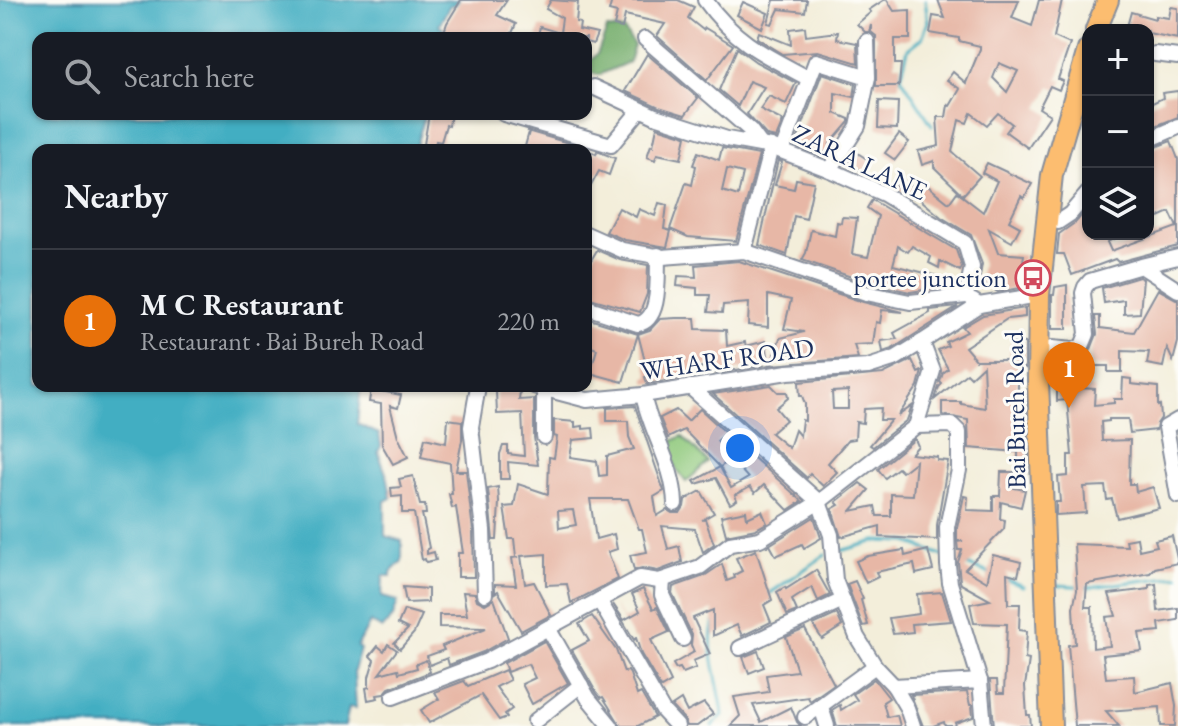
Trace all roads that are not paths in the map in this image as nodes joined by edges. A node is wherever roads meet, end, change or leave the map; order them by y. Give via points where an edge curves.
1 (705, 0) edge
2 (1108, 0) edge
3 (1120, 0) edge
4 (1098, 24) edge
5 (1111, 24) edge
6 (645, 39) dead end
7 (867, 41) dead end
8 (1155, 54) dead end
9 (1178, 57) edge
10 (1082, 71) edge
11 (868, 77) junction
12 (808, 78) junction
13 (593, 87) dead end
14 (1087, 96) edge
15 (640, 110) junction
16 (525, 120) edge
17 (1178, 127) edge
18 (1154, 137) edge
19 (771, 148) junction
20 (830, 170) junction
21 (1082, 200) edge
22 (1058, 222) junction
23 (592, 237) edge
24 (744, 251) junction
25 (658, 255) junction
26 (1178, 257) edge
27 (1141, 266) junction
28 (1178, 290) edge
29 (1039, 295) junction
30 (966, 296) junction
31 (979, 305) junction
32 (592, 309) edge
33 (922, 342) junction
34 (1051, 348) junction
35 (690, 387) junction
36 (477, 392) edge
37 (544, 392) edge
38 (561, 392) edge
39 (643, 395) junction
40 (1178, 420) edge
41 (916, 426) junction
42 (544, 437) dead end
43 (1178, 496) edge
44 (819, 502) junction
45 (675, 504) dead end
46 (663, 580) junction
47 (485, 594) dead end
48 (599, 600) junction
49 (843, 600) junction
50 (548, 628) junction
51 (683, 639) dead end
52 (740, 648) dead end
53 (875, 666) junction
54 (980, 681) junction
55 (581, 685) junction
56 (894, 686) junction
57 (393, 697) dead end
58 (821, 707) junction
59 (805, 717) dead end
60 (535, 721) dead end
61 (611, 726) edge
62 (677, 726) edge
63 (827, 726) edge
64 (913, 726) edge
65 (984, 726) edge
66 (1051, 726) edge
67 (1063, 726) edge

1 - 12 street via 749,47
2 - 4 highway
3 - 5 highway
6 - 19 street
7 - 11 street
8 - 9 street
10 - 29 highway, Bai Bureh Road via 1052,175
11 - 12 street via 816,61
11 - 20 street via 858,126
12 - 19 street
13 - 15 street
14 - 22 highway, Bai Bureh Road
15 - 16 street via 611,145
15 - 19 street
17 - 18 street
19 - 20 street, ZARA LANE
19 - 24 street
20 - 30 street, ZARA LANE via 884,194 965,243 972,267
21 - 22 street
22 - 34 highway, Bai Bureh Road via 1049,298
23 - 25 street via 622,250
24 - 25 street
24 - 30 street via 866,293 910,302
25 - 32 street via 654,311 646,322
26 - 27 street
27 - 28 street
27 - 34 street via 1090,281 1083,293 1087,334 1082,346
29 - 31 street
29 - 66 highway, Bai Bureh Road
30 - 31 street
31 - 33 street, WHARF ROAD
33 - 35 street, WHARF ROAD via 868,367
33 - 41 street via 933,371
34 - 67 highway, Bai Bureh Road
35 - 39 street, WHARF ROAD
35 - 44 street
36 - 47 street via 471,427
37 - 42 street
38 - 39 street, WHARF ROAD via 587,400
39 - 45 street via 674,482
40 - 43 street via 1166,427
41 - 44 street
41 - 54 street via 952,425 959,432 959,470 947,527 948,565
44 - 46 street via 760,539 730,544 700,567
44 - 49 street
46 - 48 street via 640,578
46 - 51 street via 662,595
48 - 50 street
48 - 62 street via 663,711
49 - 52 street
49 - 53 street
50 - 55 street
50 - 57 street via 487,661
53 - 56 street
53 - 58 street
54 - 56 street
54 - 65 street
55 - 60 street
55 - 61 street
56 - 64 street
58 - 59 street
58 - 63 street

